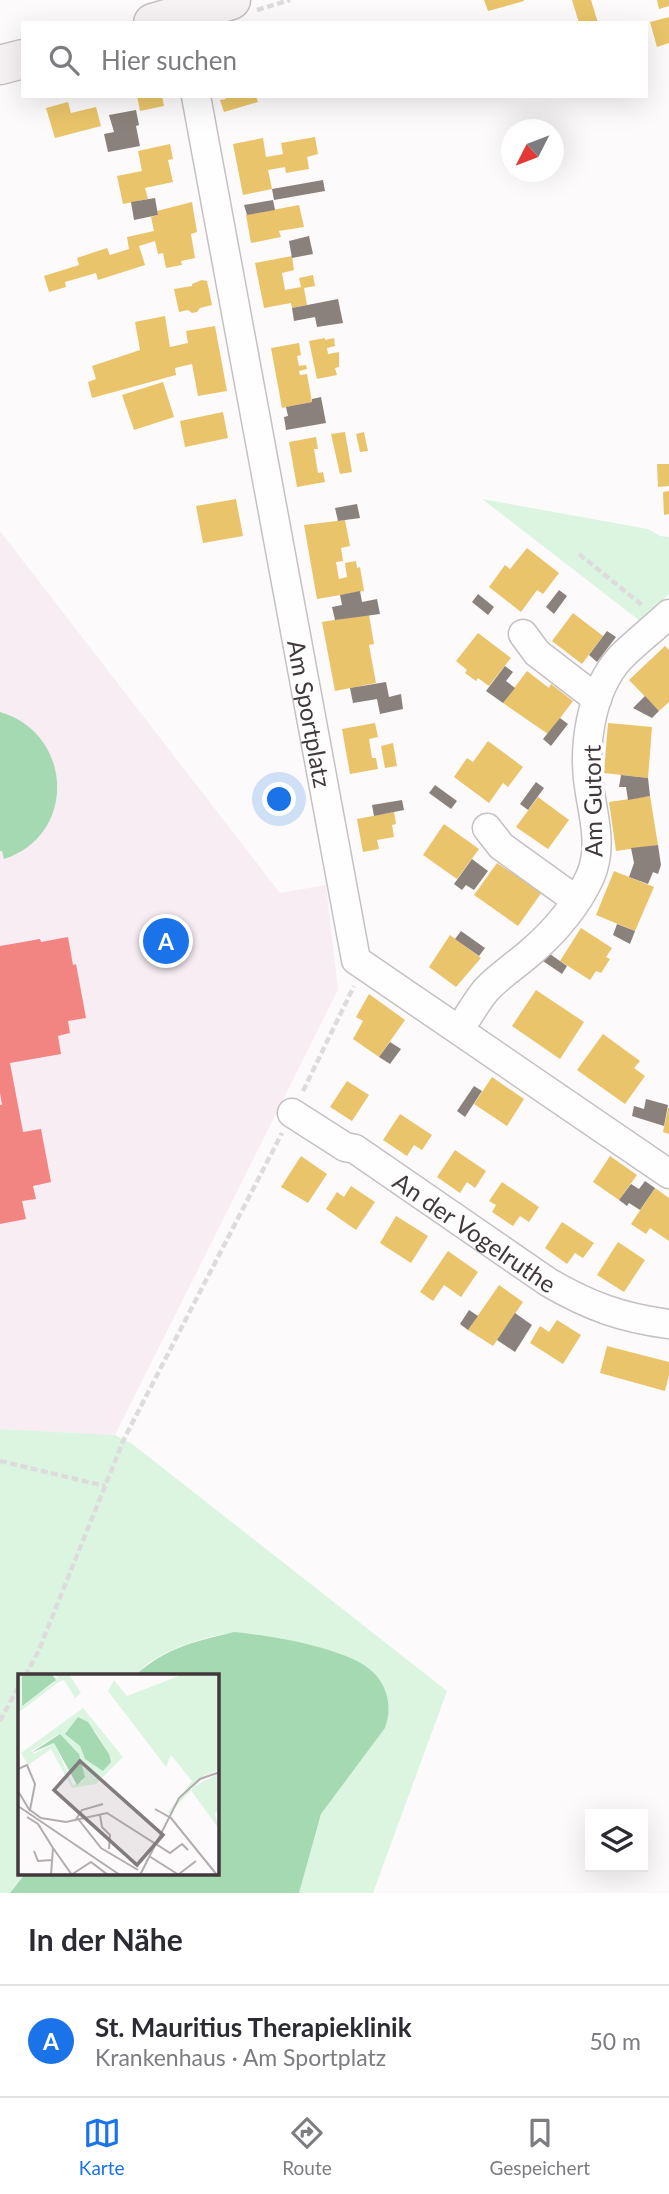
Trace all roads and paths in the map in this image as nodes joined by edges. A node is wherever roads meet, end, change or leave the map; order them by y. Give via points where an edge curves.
1 (231, 0) edge
2 (173, 15) edge
3 (21, 60) edge
4 (0, 65) edge
5 (195, 98) edge
6 (579, 554) dead end
7 (666, 617) edge
8 (523, 634) dead end
9 (597, 699) junction
10 (487, 828) dead end
11 (576, 900) junction
12 (356, 960) junction
13 (459, 1030) junction
14 (292, 1113) junction
15 (669, 1174) edge
16 (669, 1324) edge
17 (0, 1461) edge
18 (105, 1486) junction
19 (26, 1674) edge
20 (18, 1688) edge
21 (0, 1721) edge

1 - 2 main road
3 - 4 main road
5 - 12 street, Am Sportplatz
6 - 7 path
7 - 9 street, Am Gutort via 620,659
8 - 9 street via 537,653
9 - 11 street, Am Gutort via 587,758 596,861
10 - 11 street, Am Gutort via 501,846
11 - 13 street, Am Gutort via 534,949 486,991
12 - 13 street
12 - 14 path via 355,984
13 - 15 street
14 - 16 street, An der Vogelruthe via 355,1149 581,1301 638,1320
14 - 18 path via 124,1439
17 - 18 path
18 - 19 path
20 - 21 path

